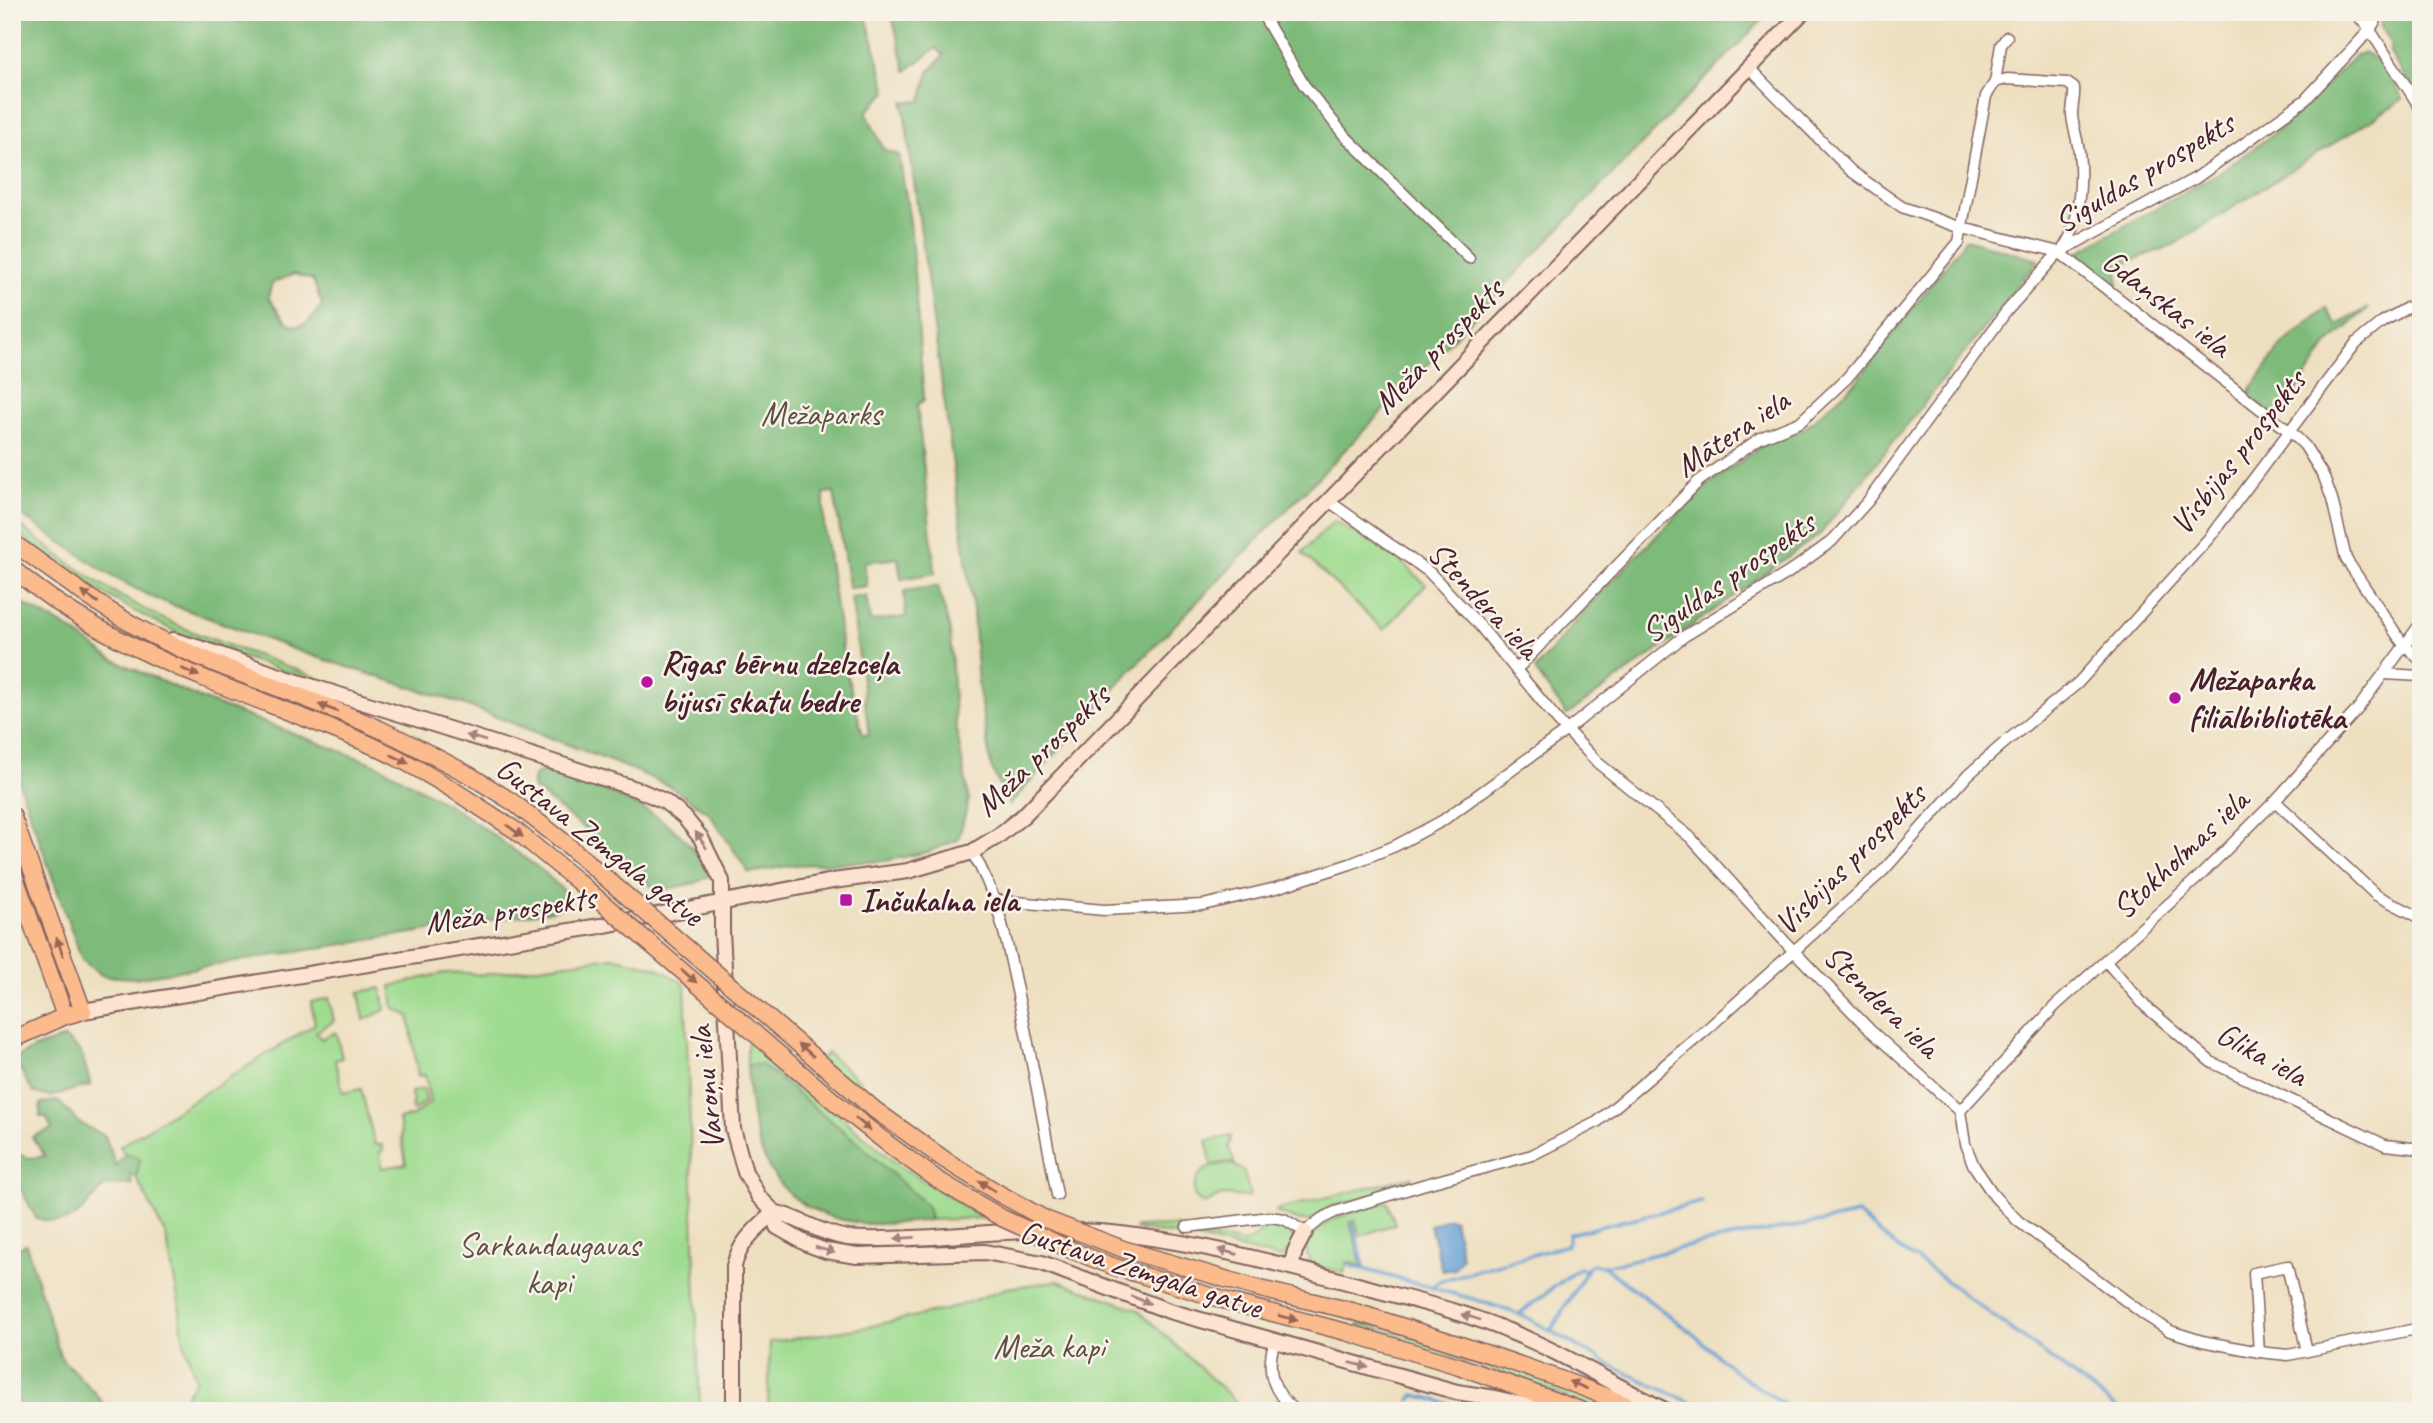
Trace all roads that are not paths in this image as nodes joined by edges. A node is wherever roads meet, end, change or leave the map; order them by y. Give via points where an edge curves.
1 (1261, 12) edge
2 (1803, 12) edge
3 (2355, 12) edge
4 (2380, 12) edge
5 (2370, 30) junction
6 (2007, 37) dead end
7 (1749, 68) junction
8 (1995, 82) junction
9 (2421, 109) edge
10 (1962, 229) junction
11 (2059, 252) junction
12 (1469, 258) dead end
13 (2421, 300) edge
14 (2288, 431) junction
15 (1330, 502) junction
16 (12, 542) edge
17 (12, 568) edge
18 (12, 584) edge
19 (2421, 623) edge
20 (107, 632) junction
21 (148, 633) junction
22 (2405, 646) junction
23 (2421, 661) edge
24 (1516, 670) junction
25 (2384, 674) junction
26 (2421, 676) edge
27 (1567, 730) junction
28 (2275, 801) junction
29 (12, 815) edge
30 (972, 852) junction
31 (12, 869) edge
32 (995, 900) junction
33 (721, 903) junction
34 (2421, 918) edge
35 (1795, 952) junction
36 (2105, 960) junction
37 (83, 1011) junction
38 (65, 1016) junction
39 (12, 1040) edge
40 (1960, 1111) junction
41 (2421, 1149) edge
42 (1057, 1195) dead end
43 (774, 1212) junction
44 (1187, 1227) dead end
45 (1306, 1232) junction
46 (1111, 1233) junction
47 (1291, 1267) junction
48 (1104, 1285) junction
49 (2421, 1328) edge
50 (1274, 1343) junction
51 (2307, 1351) junction
52 (2259, 1352) junction
53 (734, 1411) edge
54 (1296, 1411) edge
55 (1549, 1411) edge
56 (1583, 1411) edge
57 (1641, 1411) edge
58 (1667, 1411) edge

1 - 12 street via 1304,85 1344,135
2 - 7 street, Meža prospekts
3 - 5 street
4 - 5 street, Siguldas prospekts
5 - 9 street
5 - 11 street, Siguldas prospekts via 2305,100 2196,178
6 - 8 street, Mātera iela via 2001,45
7 - 10 street, Gdaņskas iela via 1851,171 1902,207
7 - 15 street, Meža prospekts
8 - 10 street, Mātera iela via 1986,96
8 - 11 street via 2019,79 2067,83 2074,88 2072,111 2081,185 2070,238
10 - 11 street, Gdaņskas iela
10 - 24 street, Mātera iela via 1959,242 1847,378 1800,422 1760,438 1699,481
11 - 14 street, Gdaņskas iela
11 - 27 street, Siguldas prospekts via 2006,312 1868,501 1832,541 1683,637
13 - 14 street, Visbijas prospekts via 2362,337
14 - 22 street, Gdaņskas iela via 2305,446 2324,477 2346,559
14 - 35 street, Visbijas prospekts via 2208,538 2078,683 1968,775 1884,870
15 - 24 street, Stendera iela via 1429,572
15 - 30 street, Meža prospekts via 1024,815
21 -> 16 main road, Gustava Zemgala gatve
17 - 20 main road, Gustava Zemgala gatve
18 - 20 main road via 55,611
19 - 22 street, Stokholmas iela
20 -> 56 main road, Gustava Zemgala gatve, bridge via 223,687 367,743 421,770 515,830 836,1103 938,1180 1002,1218 1115,1267 1459,1366
33 -> 21 street, Varoņu iela via 722,881 707,848 684,817 639,790
57 -> 21 main road, Gustava Zemgala gatve, bridge via 1476,1349 1123,1249 1045,1219 945,1160 875,1110 514,803 411,743
22 - 23 street, Gdaņskas iela
22 - 25 street, Stokholmas iela
24 - 27 street, Stendera iela
25 - 26 street
25 - 28 street, Stokholmas iela
27 - 32 street, Siguldas prospekts via 1442,821 1395,846 1276,888 1203,905 1147,909 1104,910
27 - 35 street, Stendera iela via 1605,769 1690,837
28 - 34 street via 2376,895
28 - 36 street, Stokholmas iela
37 -> 29 main road
30 - 32 street
30 - 33 street, Meža prospekts via 908,871
31 - 38 main road
32 - 42 street via 1038,1087
33 - 37 street, Meža prospekts
33 - 43 street, Varoņu iela via 733,1129 751,1186
35 - 40 street, Stendera iela via 1870,1030
35 - 45 street, Visbijas prospekts via 1597,1122 1532,1155 1335,1212
36 - 40 street, Stokholmas iela via 2055,1006
36 - 41 street, Glika iela via 2145,1006 2211,1062 2385,1144
37 - 38 main road, Meža prospekts
38 - 39 main road, Meža prospekts
40 - 52 street via 1974,1166 2018,1221 2170,1331
46 -> 43 street, Gustava Zemgala gatve via 1030,1230 865,1239 817,1231
43 -> 48 street, Gustava Zemgala gatve via 781,1230 827,1251 877,1257 985,1252 1042,1263
43 - 53 street via 745,1239 734,1266
44 - 45 street via 1270,1217 1284,1219
45 - 47 street
47 -> 46 street, Gustava Zemgala gatve via 1194,1244
46 - 48 street via 1095,1255 1095,1270
58 -> 47 street, Gustava Zemgala gatve via 1505,1329
48 -> 50 street, Gustava Zemgala gatve via 1169,1311
49 - 51 street
50 - 54 street via 1271,1378
50 -> 55 street, Gustava Zemgala gatve via 1457,1392
51 - 52 street via 2288,1355
51 - 52 street via 2287,1266 2254,1272

